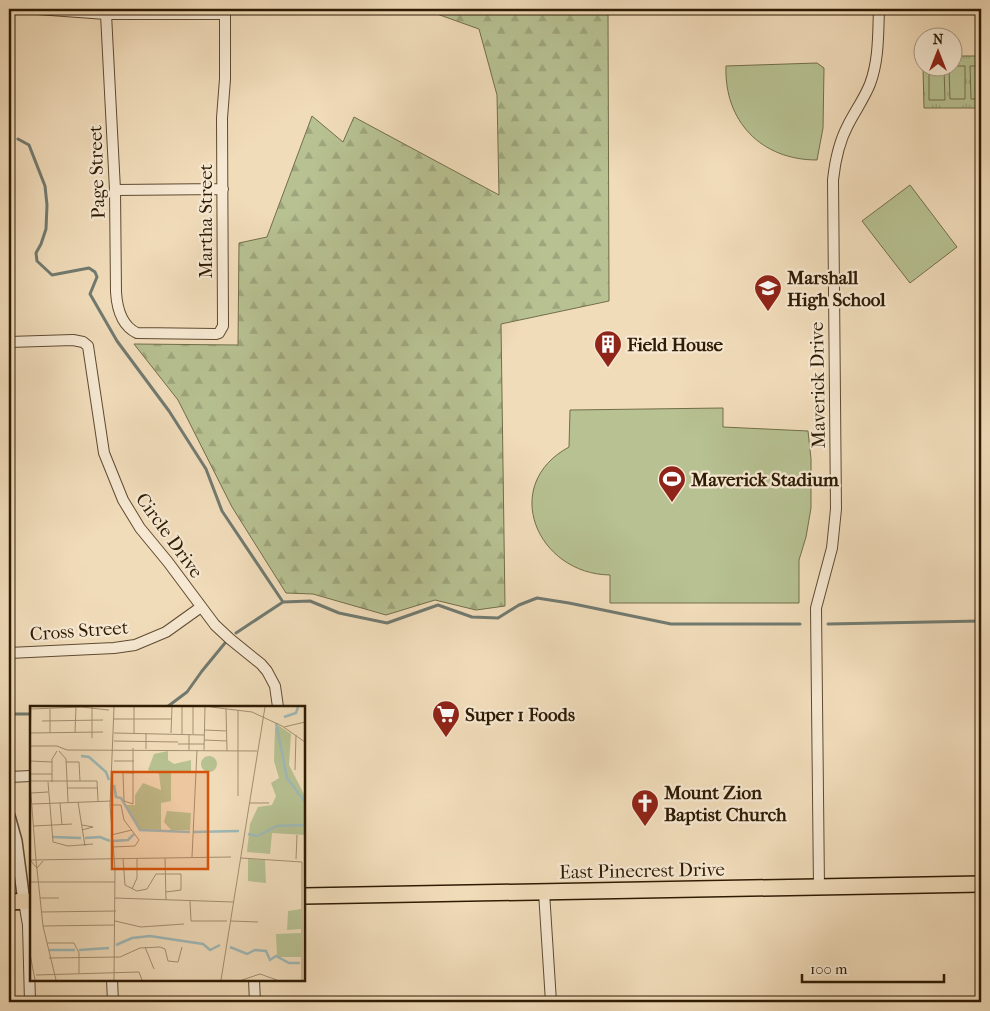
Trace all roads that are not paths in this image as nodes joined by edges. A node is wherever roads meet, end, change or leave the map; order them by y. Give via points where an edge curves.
1 (37, 9) edge
2 (879, 9) edge
3 (225, 11) edge
4 (106, 14) junction
5 (223, 189) junction
6 (115, 190) junction
7 (128, 327) joint
8 (9, 342) edge
9 (201, 607) junction
10 (9, 653) edge
11 (278, 706) edge
12 (30, 776) edge
13 (9, 777) edge
14 (9, 816) edge
15 (981, 884) edge
16 (819, 888) junction
17 (544, 892) junction
18 (305, 896) edge
19 (9, 902) edge
20 (28, 902) edge
21 (112, 981) edge
22 (254, 981) edge
23 (30, 1002) edge
24 (113, 1002) edge
25 (256, 1002) edge
26 (551, 1002) edge

1 - 4 street, Martha Street
2 - 16 street, Maverick Drive via 873,74 866,94 844,133 835,160 833,180 836,509 832,548 817,600 816,616
3 - 4 street, Martha Street
3 - 5 street, Martha Street
4 - 6 street, Page Street
5 - 6 street
5 - 7 street, Martha Street via 222,330 216,334 143,334
6 - 7 street, Page Street via 116,300
8 - 9 street, Circle Drive via 73,340 88,346 104,453 114,482 140,528
9 - 10 street, Cross Street via 166,632 134,645
9 - 11 street, Circle Drive via 221,632 267,671 275,686
12 - 13 street
14 - 20 street
15 - 16 main road, East Pinecrest Drive
16 - 17 main road, East Pinecrest Drive
17 - 18 main road, East Pinecrest Drive
17 - 26 street
19 - 20 main road
20 - 23 street
21 - 24 street
22 - 25 street

